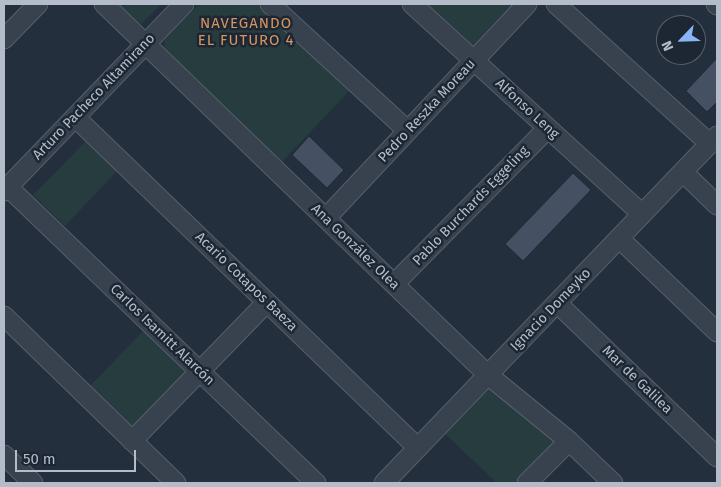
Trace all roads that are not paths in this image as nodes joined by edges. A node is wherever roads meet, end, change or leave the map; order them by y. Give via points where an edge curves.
1 (38, 4) edge
2 (104, 4) edge
3 (184, 4) edge
4 (270, 4) edge
5 (412, 4) edge
6 (528, 4) edge
7 (556, 4) edge
8 (4, 39) edge
9 (146, 44) junction
10 (474, 61) junction
11 (75, 117) junction
12 (548, 128) junction
13 (408, 131) junction
14 (713, 140) edge
15 (683, 172) junction
16 (6, 189) edge
17 (717, 205) edge
18 (642, 214) junction
19 (326, 218) junction
20 (619, 238) junction
21 (394, 284) junction
22 (267, 302) junction
23 (557, 303) junction
24 (4, 316) edge
25 (717, 332) edge
26 (200, 371) junction
27 (488, 375) junction
28 (569, 440) junction
29 (132, 441) junction
30 (418, 448) junction
31 (4, 455) edge
32 (717, 457) edge
33 (33, 483) edge
34 (176, 483) edge
35 (316, 483) edge
36 (384, 483) edge
37 (527, 483) edge
38 (613, 483) edge

1 - 8 street
2 - 9 street, Ana González Olea
3 - 9 street, Arturo Pacheco Altamirano
4 - 13 street
5 - 10 street, Alfonso Leng
6 - 10 street, Pedro Reszka Moreau
7 - 14 street
9 - 11 street, Arturo Pacheco Altamirano
9 - 19 street, Ana González Olea
10 - 12 street, Alfonso Leng
10 - 13 street, Pedro Reszka Moreau
11 - 16 street, Arturo Pacheco Altamirano
11 - 22 street, Acario Cotapos Baeza
12 - 18 street, Alfonso Leng
12 - 21 street, Pablo Burchards Eggeling
13 - 19 street, Pedro Reszka Moreau
14 - 15 street, Ignacio Domeyko
15 - 17 street
15 - 18 street, Ignacio Domeyko
16 - 26 street, Carlos Isamitt Alarcón
18 - 20 street, Ignacio Domeyko
19 - 21 street, Ana González Olea
20 - 23 street, Ignacio Domeyko
20 - 25 street
21 - 27 street, Ana González Olea
22 - 26 street
22 - 30 street, Acario Cotapos Baeza
23 - 27 street, Ignacio Domeyko
23 - 32 street, Mar de Galilea
24 - 29 street
26 - 29 street
26 - 35 street, Carlos Isamitt Alarcón
27 - 28 street, Ana González Olea
27 - 30 street, Ignacio Domeyko
28 - 37 street
28 - 38 street, Ana González Olea
29 - 34 street
30 - 36 street, Ignacio Domeyko
31 - 33 street

